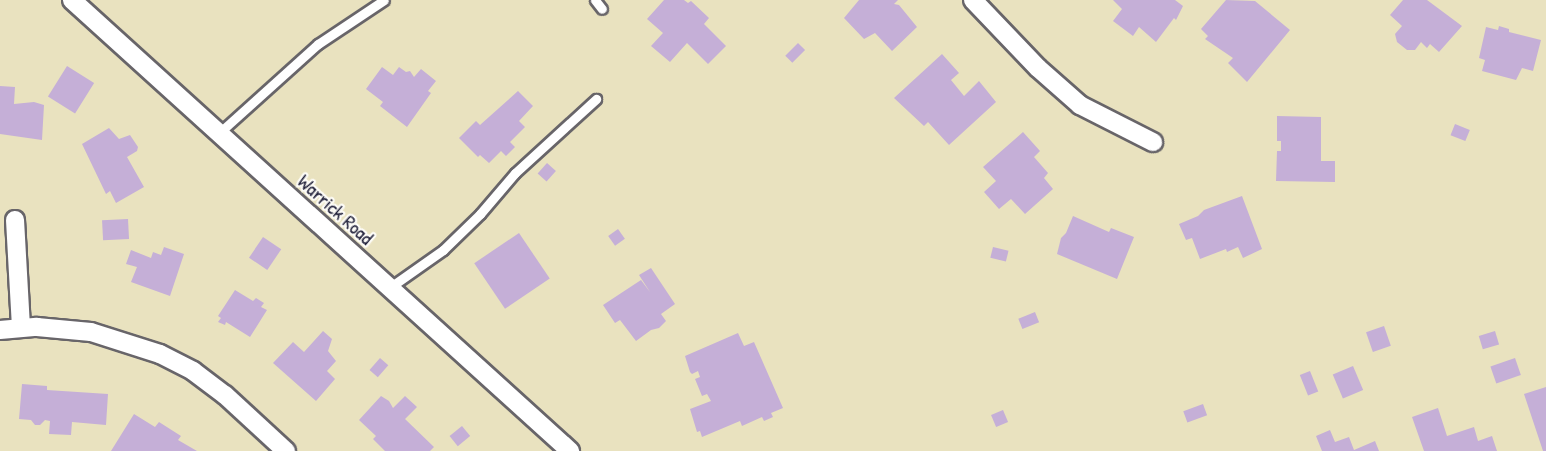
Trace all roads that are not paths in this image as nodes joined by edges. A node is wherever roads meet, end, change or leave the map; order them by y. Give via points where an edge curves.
1 (72, 0) edge
2 (384, 0) edge
3 (595, 0) edge
4 (973, 0) edge
5 (602, 9) dead end
6 (596, 99) dead end
7 (219, 133) junction
8 (1153, 142) dead end
9 (15, 220) dead end
10 (389, 288) junction
11 (21, 327) junction
12 (0, 330) edge
13 (286, 451) edge
14 (570, 451) edge

1 - 7 street, Warrick Road
2 - 7 lane via 318,44
3 - 5 lane
4 - 8 street via 1038,68 1080,105
6 - 10 lane via 515,173 443,250
7 - 10 street, Warrick Road
9 - 11 street
10 - 14 street, Warrick Road
11 - 12 street
11 - 13 street via 91,332 160,354 193,371 225,395

